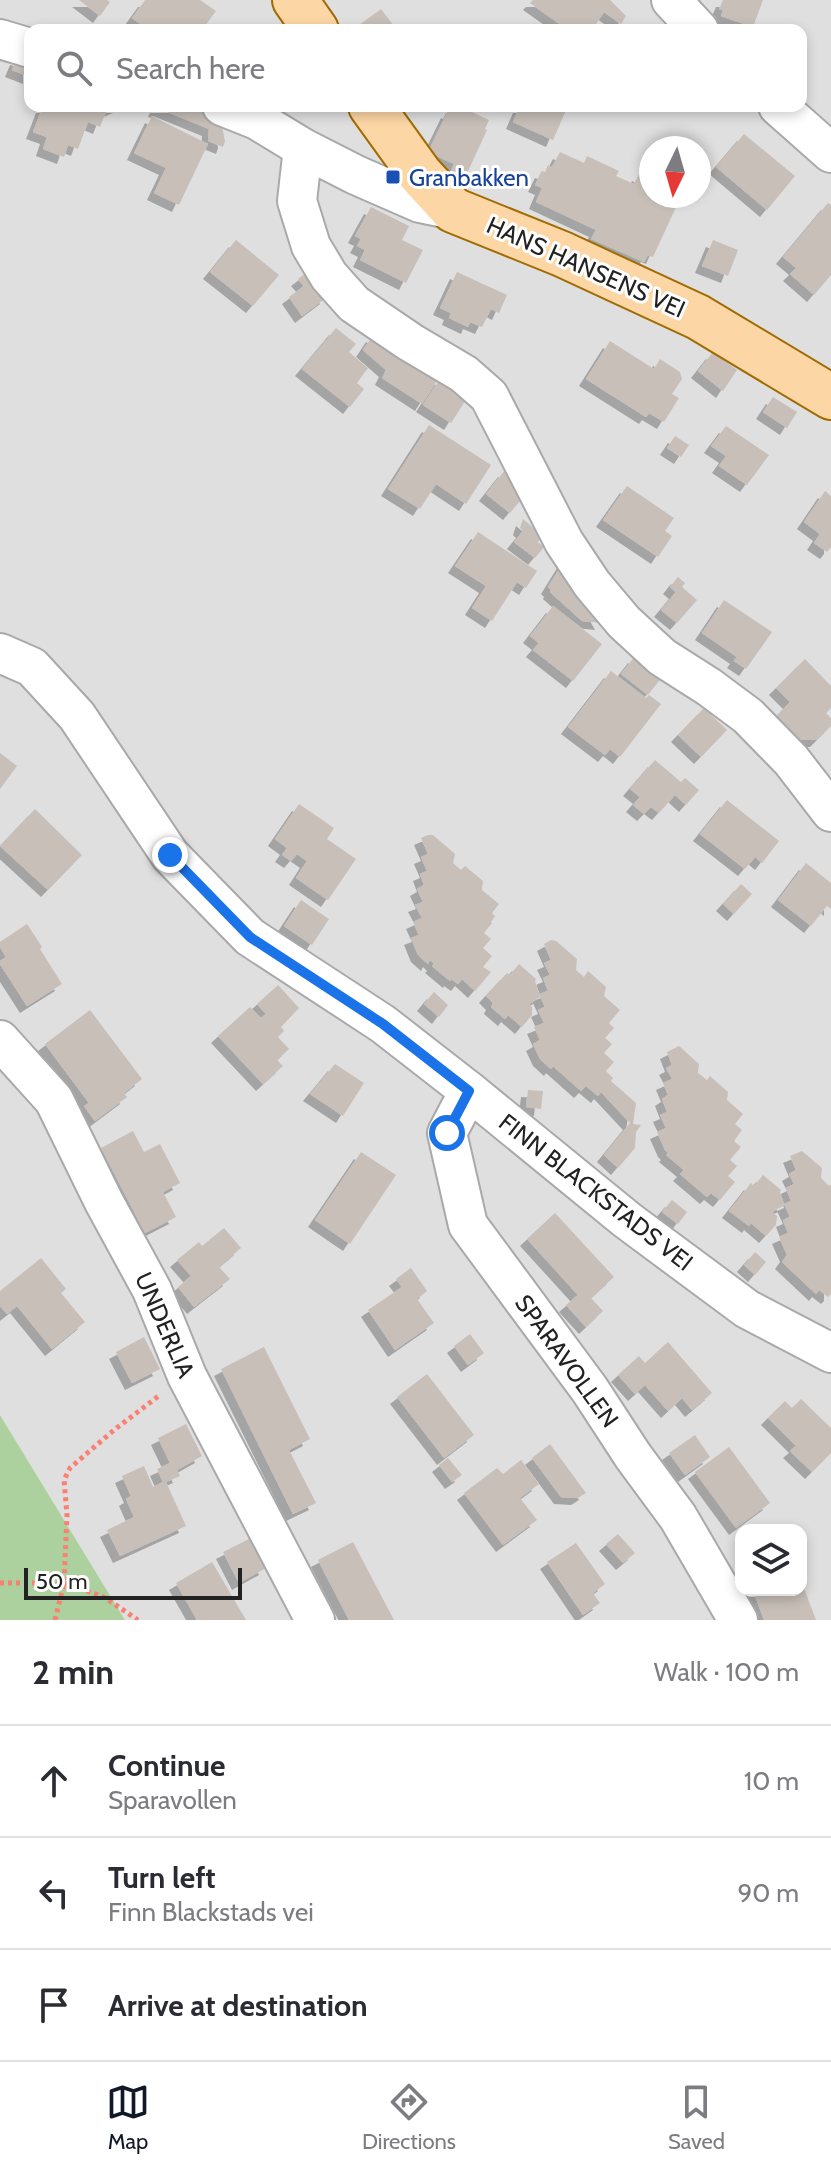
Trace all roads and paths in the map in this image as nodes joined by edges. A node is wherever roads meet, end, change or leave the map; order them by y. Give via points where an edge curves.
1 (295, 0) edge
2 (671, 0) edge
3 (312, 24) edge
4 (693, 24) edge
5 (0, 39) edge
6 (24, 46) edge
7 (237, 112) edge
8 (375, 112) edge
9 (785, 112) edge
10 (303, 148) junction
11 (831, 153) edge
12 (453, 210) junction
13 (831, 397) edge
14 (0, 653) edge
15 (831, 812) edge
16 (0, 1040) edge
17 (469, 1091) junction
18 (831, 1353) edge
19 (187, 1376) junction
20 (0, 1583) edge
21 (64, 1583) junction
22 (55, 1620) edge
23 (138, 1620) edge
24 (315, 1620) edge
25 (738, 1620) edge

1 - 3 main road
2 - 4 street
5 - 6 street
7 - 10 street
8 - 12 main road, HANS HANSENS VEI
9 - 11 street
10 - 12 street via 420,203
10 - 15 street via 297,201 311,246 329,276 354,304 464,374 489,396 564,542 592,584 662,657 748,716
12 - 13 main road, HANS HANSENS VEI via 698,317
14 - 17 street, FINN BLACKSTADS VEI via 32,667 77,716 170,855 250,937 383,1024
16 - 19 street, UNDERLIA via 54,1100 152,1290
17 - 18 street, FINN BLACKSTADS VEI via 627,1220 747,1309
17 - 25 street, SPARAVOLLEN via 447,1133 468,1225 678,1517
19 - 21 path via 70,1468 63,1489
19 - 24 street, UNDERLIA
20 - 21 path
21 - 22 path
21 - 23 path via 104,1597

